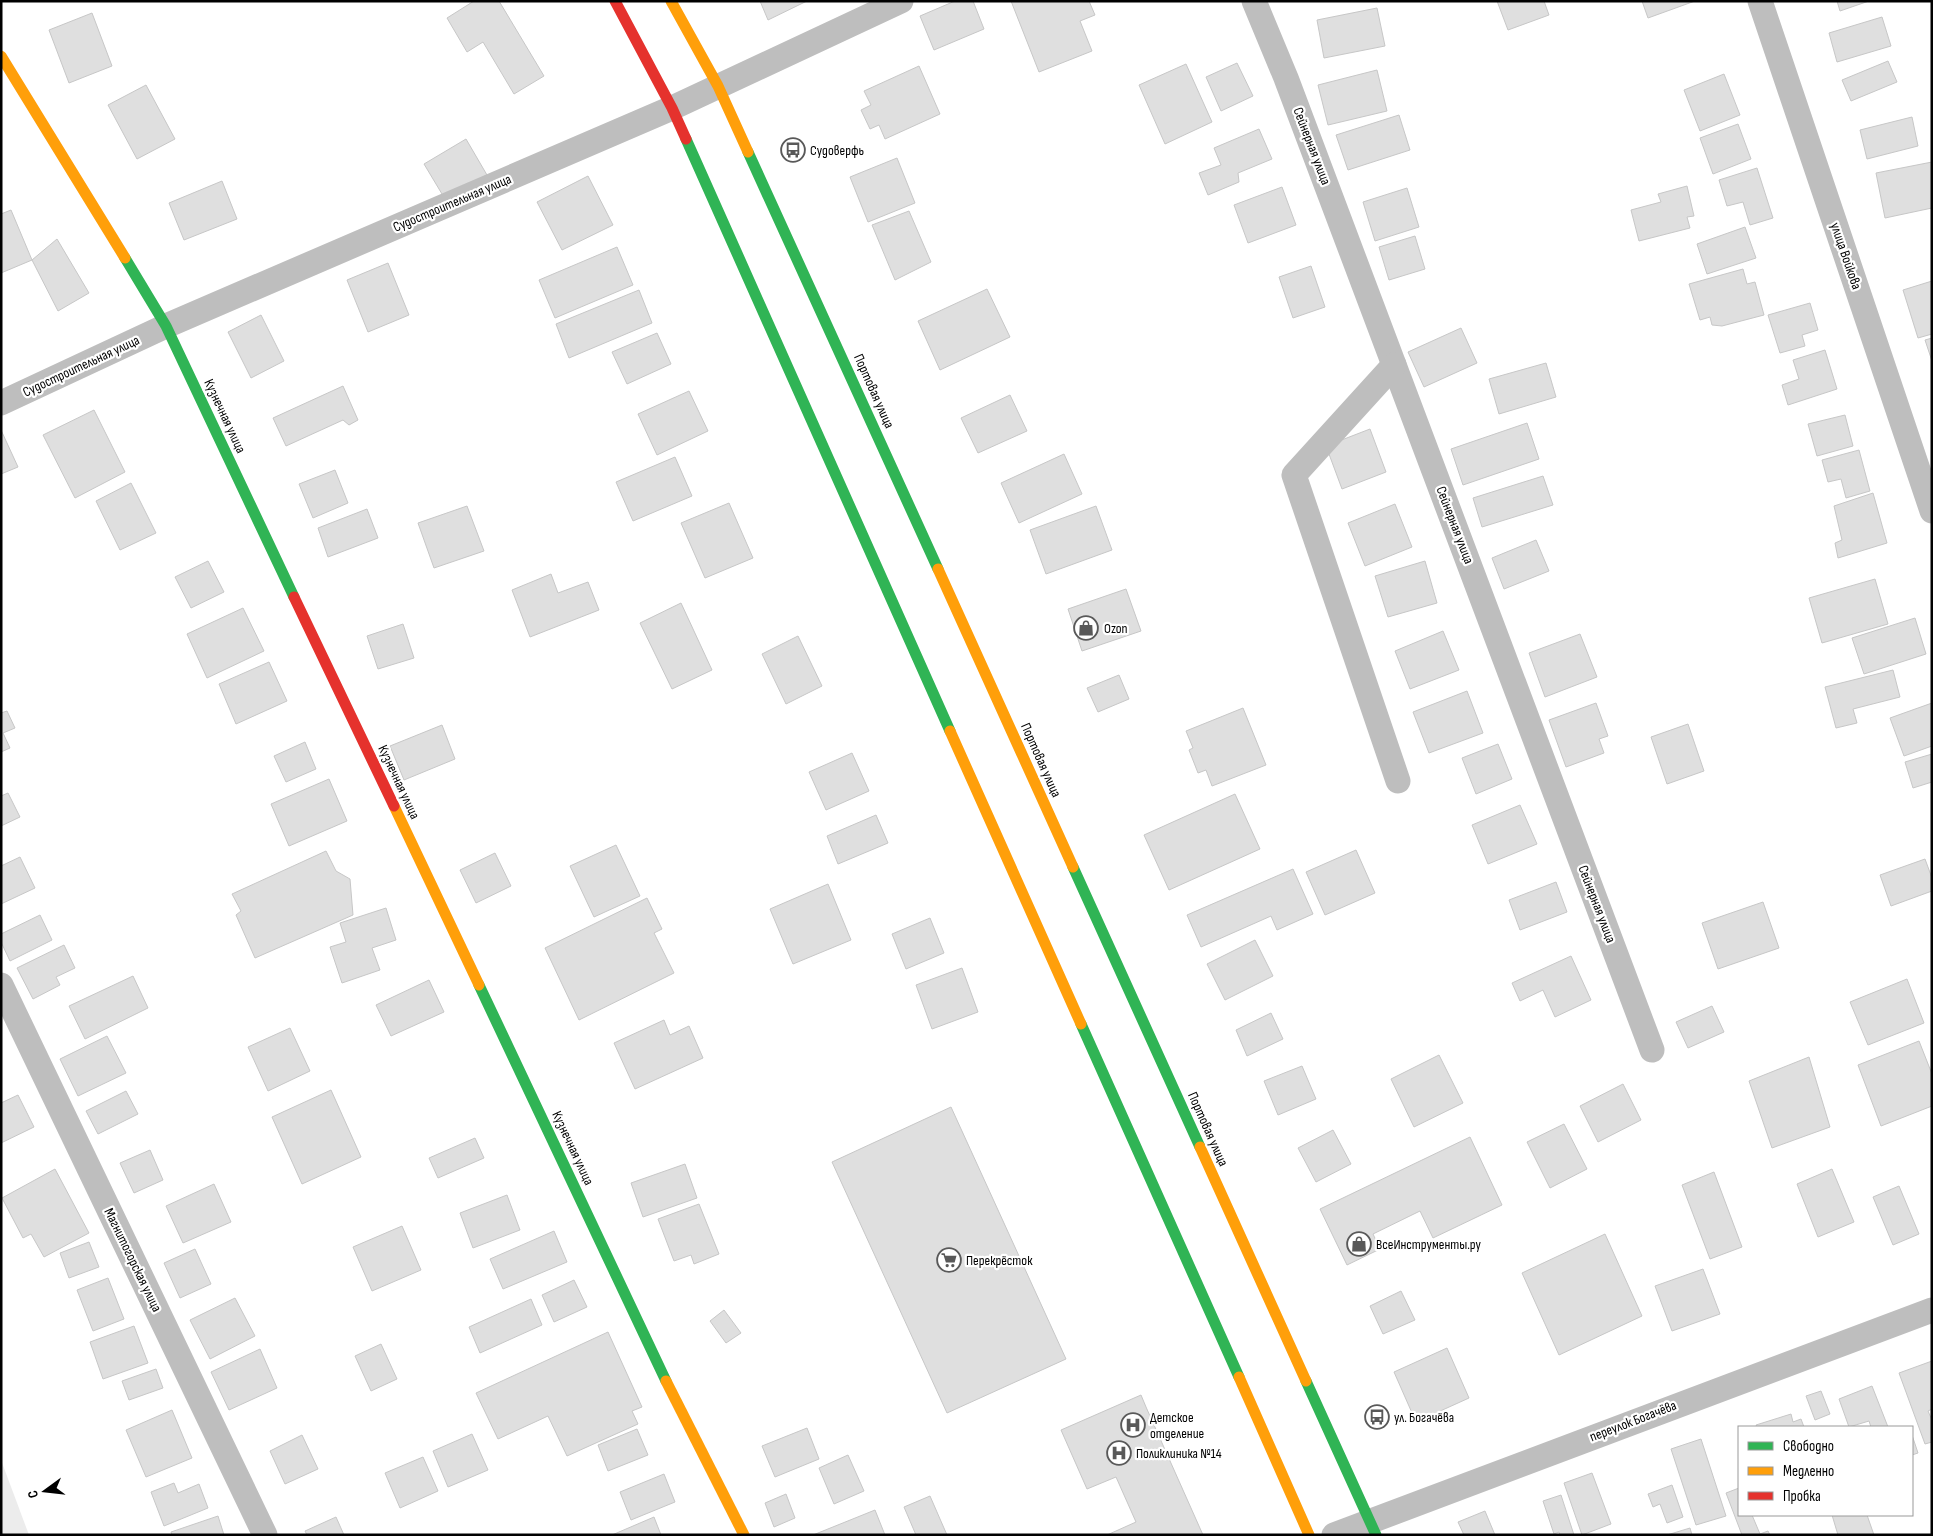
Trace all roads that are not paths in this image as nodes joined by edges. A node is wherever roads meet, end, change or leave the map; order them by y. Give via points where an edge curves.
1 (614, 1) edge
2 (672, 1) edge
3 (901, 1) edge
4 (1254, 1) edge
5 (1760, 1) edge
6 (1, 56) edge
7 (718, 86) junction
8 (672, 108) junction
9 (166, 326) junction
10 (1394, 365) junction
11 (1, 404) edge
12 (1932, 511) edge
13 (1398, 781) dead end
14 (1, 985) edge
15 (1652, 1050) dead end
16 (1932, 1310) edge
17 (1373, 1528) edge
18 (265, 1535) edge
19 (744, 1535) edge
20 (1309, 1535) edge
21 (1334, 1535) edge

1 - 8 main road
2 - 7 main road, Портовая улица
3 - 7 street, Судостроительная улица
4 - 10 street, Сейнерная улица
5 - 12 street, улица Войкова
6 - 9 main road, Кузнечная улица
7 - 8 street, Судостроительная улица
7 - 17 main road, Портовая улица
8 - 9 street, Судостроительная улица
8 - 20 main road
9 - 11 street, Судостроительная улица
9 - 19 main road, Кузнечная улица via 674,1397
10 - 13 street via 1294,475
10 - 15 street, Сейнерная улица
14 - 18 street, Магнитогорская улица
16 - 17 street, переулок Богачёва
17 - 21 street, переулок Богачёва

